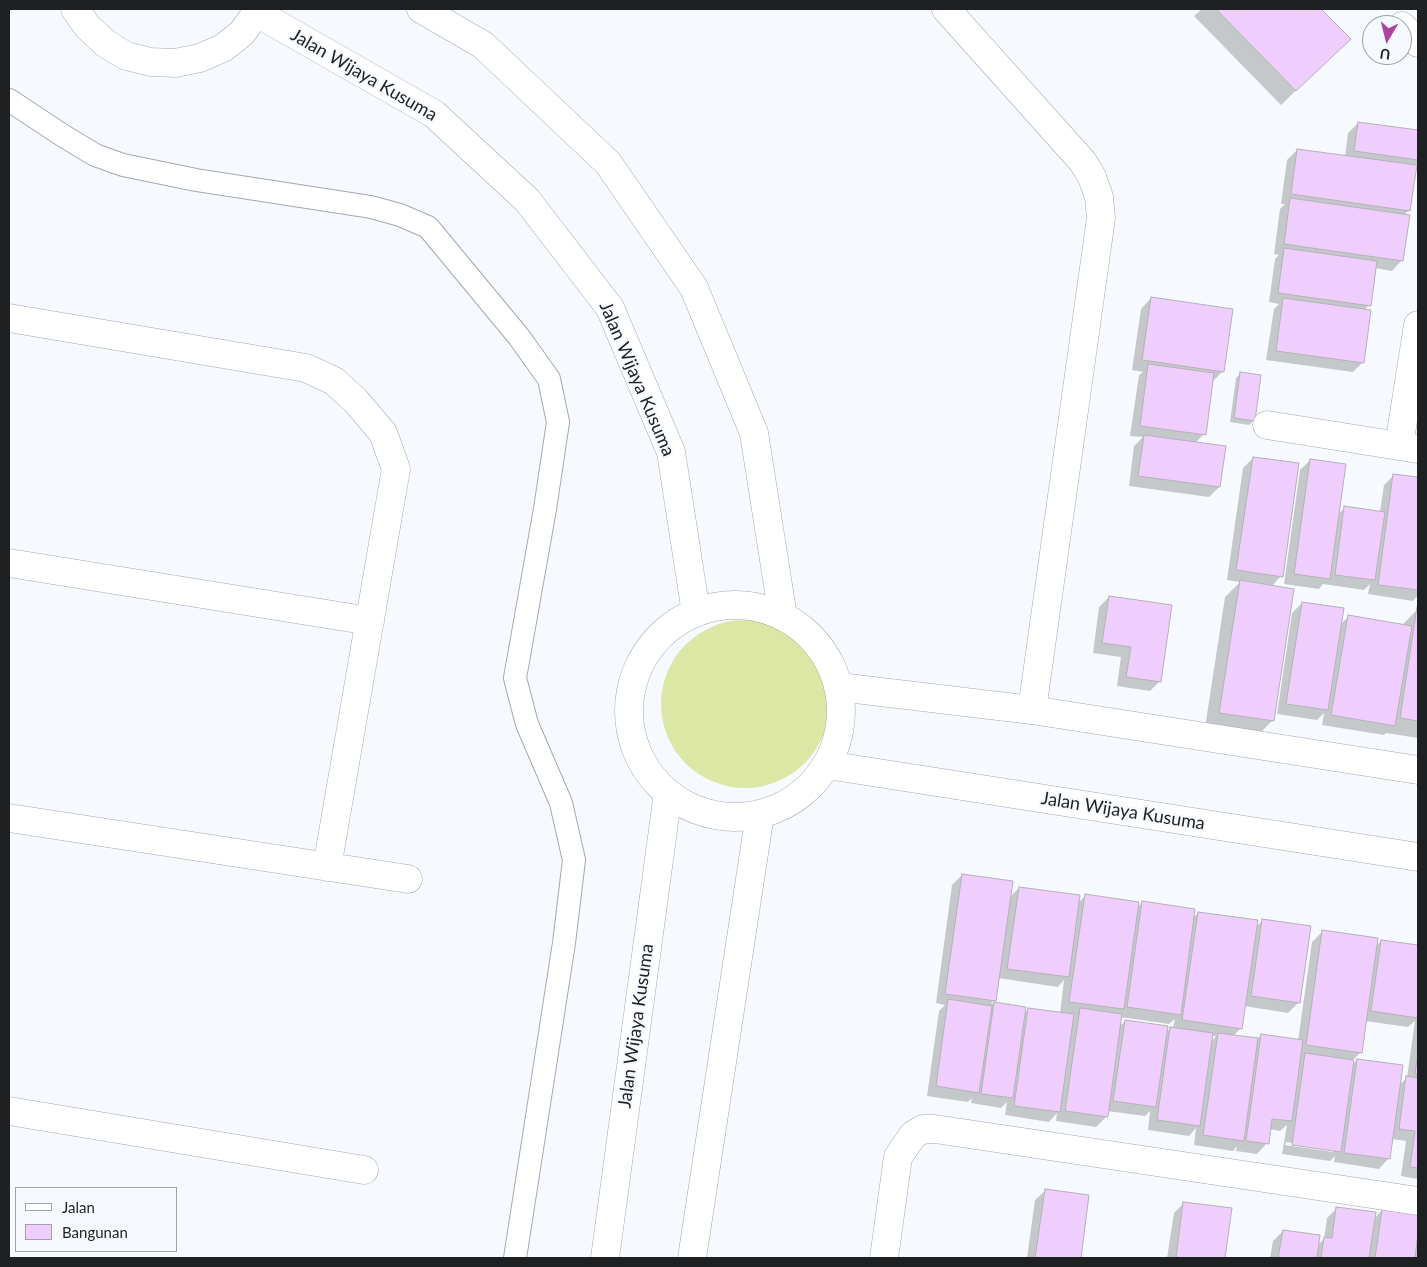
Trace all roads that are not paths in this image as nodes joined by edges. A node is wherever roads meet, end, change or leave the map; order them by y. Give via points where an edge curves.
1 (75, 9) edge
2 (421, 9) edge
3 (946, 9) edge
4 (258, 11) edge
5 (9, 100) edge
6 (9, 318) edge
7 (1418, 325) edge
8 (1267, 425) dead end
9 (1408, 447) edge
10 (9, 563) edge
11 (696, 613) junction
12 (784, 617) junction
13 (370, 621) junction
14 (839, 687) junction
15 (1032, 710) junction
16 (827, 765) junction
17 (1418, 770) edge
18 (668, 793) junction
19 (760, 814) junction
20 (9, 818) edge
21 (1418, 857) edge
22 (327, 867) junction
23 (408, 879) dead end
24 (9, 1111) edge
25 (364, 1170) dead end
26 (1418, 1201) edge
27 (515, 1258) edge
28 (605, 1258) edge
29 (692, 1258) edge
30 (884, 1258) edge

1 - 4 street via 105,43 126,56 175,63 200,58 222,48 242,33
2 - 12 street via 483,45 608,163 694,288 754,432
3 - 15 street via 1083,162 1099,197 1101,218
4 - 11 street, Jalan Wijaya Kusuma via 434,114 527,200 610,308 671,452
5 - 27 lane via 95,155 123,165 371,208 400,215 428,227 519,336 549,379 558,422 514,678 527,724 561,803 574,860
6 - 13 street via 306,368 334,381 383,433 396,468
7 - 9 street
8 - 9 street
10 - 13 street
11 - 12 street via 725,606 755,607
11 - 18 street via 668,629 647,652 634,680 629,710 633,742 646,770
12 - 14 street via 819,646
13 - 22 street
14 - 15 street
14 - 16 street via 842,714 838,740
15 - 17 street
16 - 19 street via 799,797
16 - 21 street, Jalan Wijaya Kusuma
18 - 19 street via 702,812 741,817
18 - 28 street, Jalan Wijaya Kusuma
19 - 29 street
20 - 22 street
22 - 23 street
24 - 25 street
26 - 30 street via 923,1129 913,1135 898,1157

